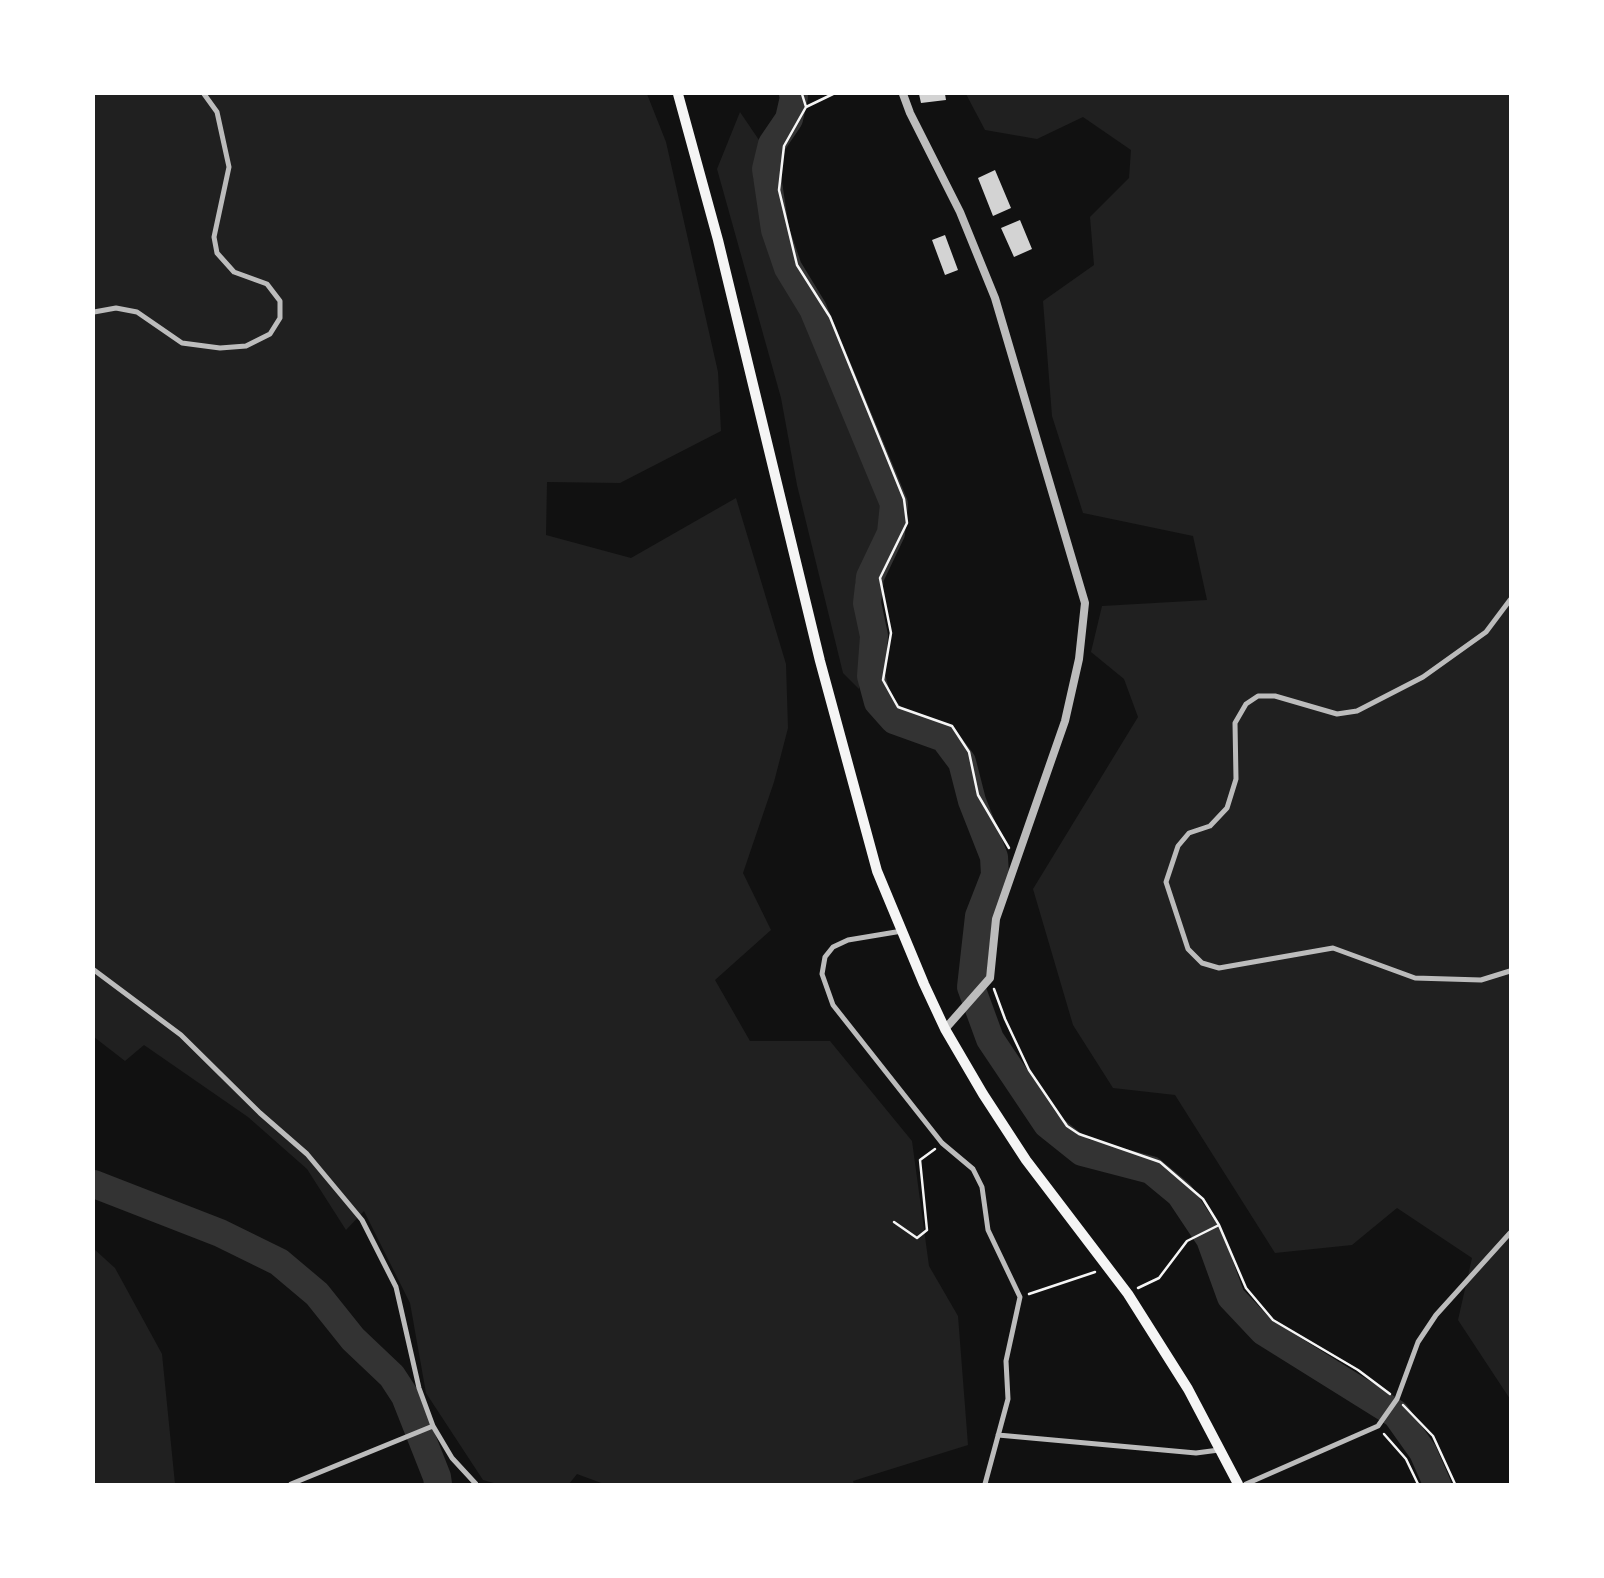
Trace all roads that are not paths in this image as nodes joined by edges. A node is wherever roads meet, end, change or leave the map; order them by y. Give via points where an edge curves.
1 (204, 94) edge
2 (678, 94) edge
3 (903, 94) edge
4 (94, 312) edge
5 (1510, 600) edge
6 (902, 931) junction
7 (94, 970) edge
8 (1510, 971) edge
9 (946, 1029) junction
10 (1510, 1233) edge
11 (434, 1426) junction
12 (998, 1435) junction
13 (1220, 1450) junction
14 (291, 1484) edge
15 (476, 1484) edge
16 (985, 1484) edge
17 (1238, 1484) edge
18 (1246, 1484) edge

1 - 4 street via 216,112 229,167 214,237 217,253 234,272 267,284 280,300 280,318 270,334 246,346 220,348 182,343 136,312 116,308
2 - 6 main road via 718,240 846,760 877,871
3 - 9 street via 960,212 995,298 1085,603 1079,659 1065,721 996,919 990,978
5 - 8 street via 1486,632 1423,677 1357,711 1337,714 1275,696 1258,696 1246,704 1236,723 1236,779 1227,808 1210,826 1190,833 1178,846 1166,882 1188,949 1202,963 1219,968 1333,948 1415,978 1482,980
6 - 9 main road
6 - 12 street via 848,940 833,947 825,957 822,974 833,1005 942,1143 973,1169 982,1187 988,1230 1020,1297 1006,1361 1008,1399
7 - 11 street via 181,1035 307,1154 362,1220 396,1287 419,1388
9 - 13 main road via 1026,1160 1128,1294 1188,1390
10 - 18 street via 1436,1315 1418,1342 1397,1399 1378,1426
11 - 14 street
11 - 15 street via 452,1458
12 - 13 street via 1196,1452
12 - 16 street
13 - 17 main road

